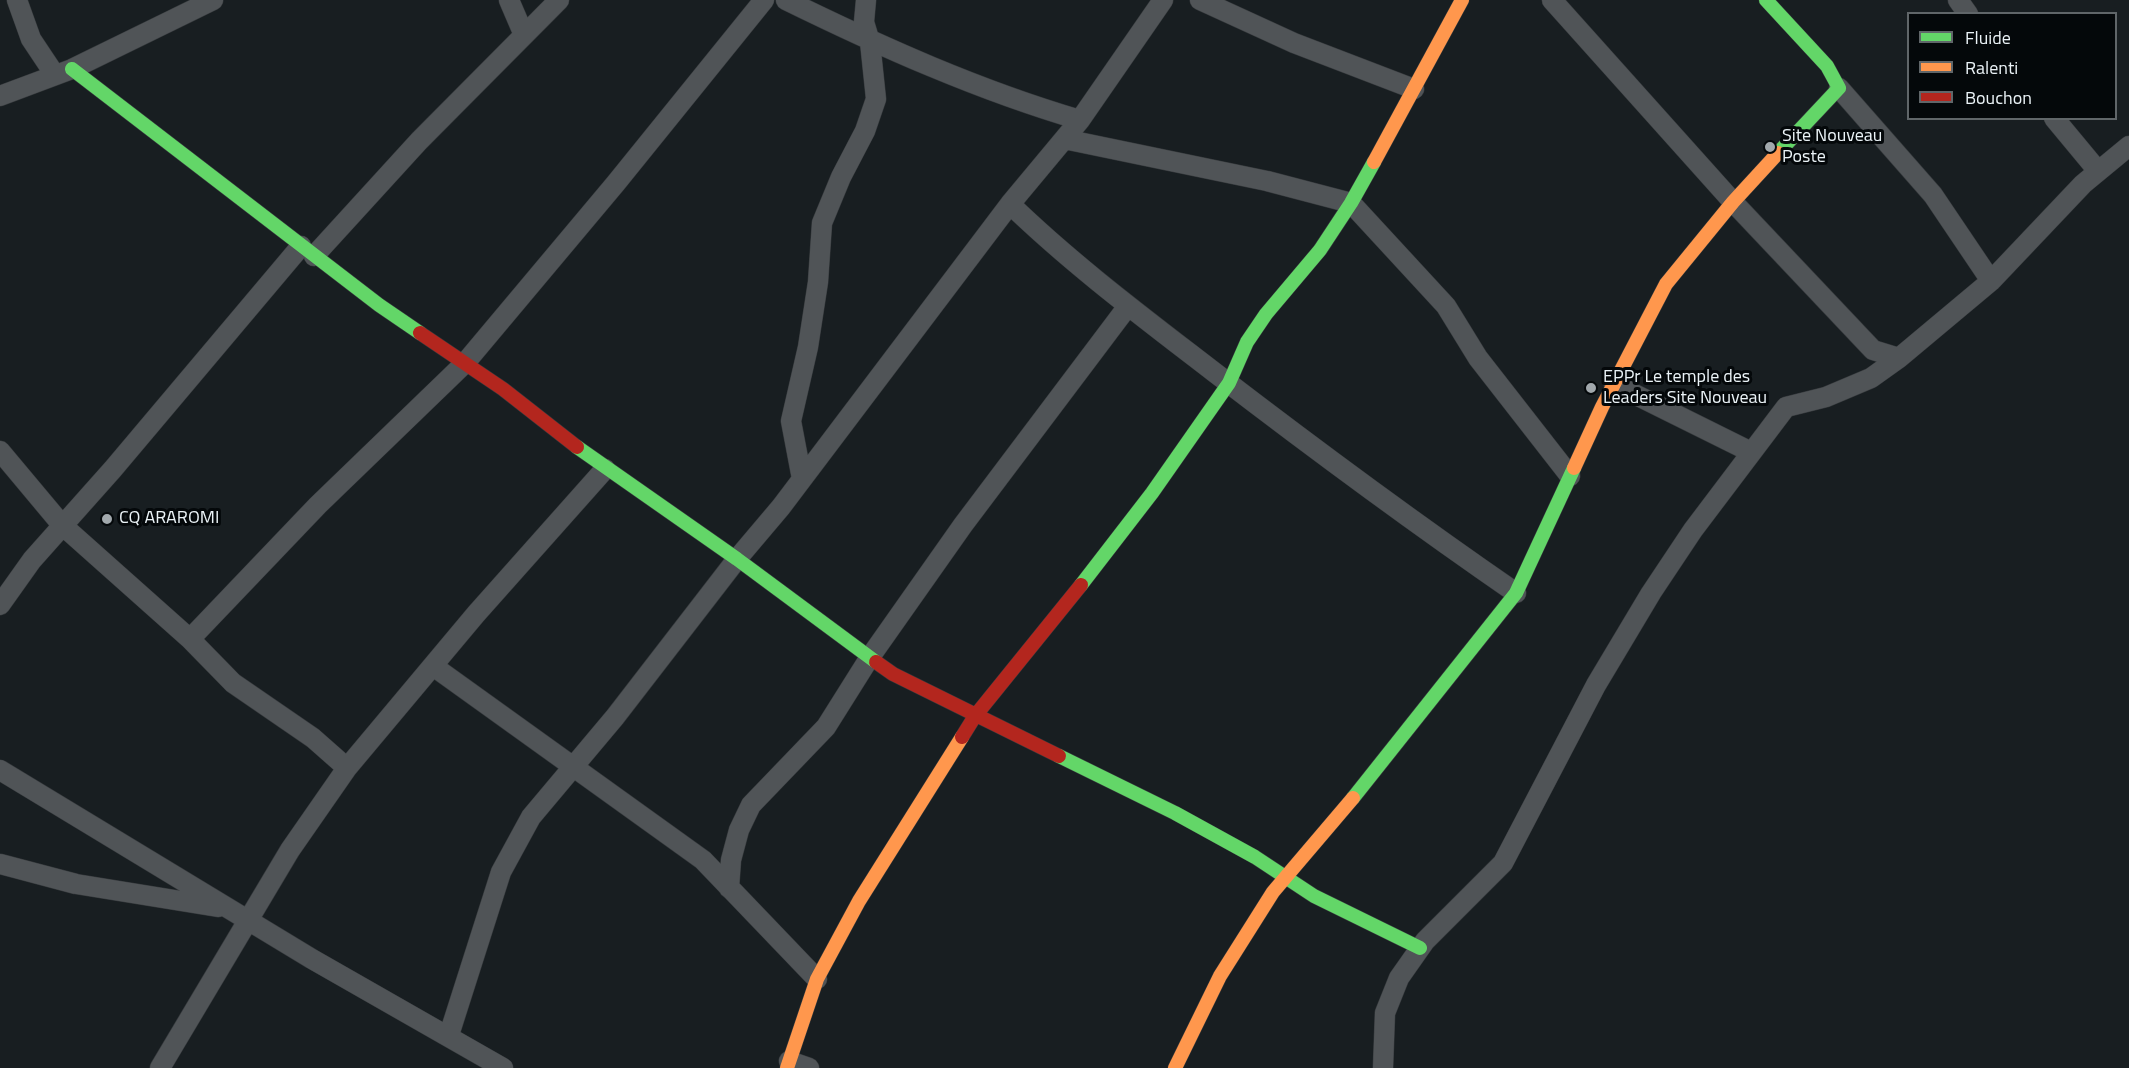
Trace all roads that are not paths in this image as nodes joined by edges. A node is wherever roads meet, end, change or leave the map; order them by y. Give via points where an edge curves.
1 (17, 0) edge
2 (213, 0) edge
3 (509, 0) edge
4 (559, 0) edge
5 (764, 0) edge
6 (786, 0) edge
7 (866, 0) edge
8 (1163, 0) edge
9 (1200, 0) edge
10 (1462, 0) edge
11 (1552, 0) edge
12 (1766, 0) edge
13 (524, 35) junction
14 (870, 42) junction
15 (63, 72) junction
16 (1839, 88) junction
17 (1414, 89) junction
18 (0, 96) edge
19 (1080, 120) junction
20 (2056, 120) edge
21 (1064, 139) junction
22 (2129, 146) edge
23 (2098, 171) junction
24 (1733, 202) junction
25 (1351, 203) junction
26 (1010, 204) junction
27 (308, 251) junction
28 (1991, 281) junction
29 (1128, 306) junction
30 (1899, 358) junction
31 (465, 363) junction
32 (1228, 383) junction
33 (1614, 384) junction
34 (0, 451) edge
35 (1751, 452) junction
36 (605, 469) junction
37 (1570, 476) junction
38 (802, 479) junction
39 (62, 525) junction
40 (737, 559) junction
41 (1515, 593) junction
42 (0, 605) edge
43 (190, 639) junction
44 (870, 657) junction
45 (433, 666) junction
46 (975, 716) junction
47 (574, 765) junction
48 (348, 768) junction
49 (0, 770) edge
50 (0, 864) edge
51 (1285, 878) junction
52 (729, 888) junction
53 (230, 909) junction
54 (248, 920) junction
55 (1420, 948) junction
56 (818, 979) junction
57 (449, 1035) junction
58 (788, 1065) edge
59 (168, 1066) edge
60 (503, 1068) edge
61 (809, 1068) edge
62 (1175, 1068) edge
63 (1383, 1068) edge

1 - 15 street via 31,39
2 - 15 street
3 - 13 street
4 - 13 street
5 - 31 street
6 - 14 street
7 - 14 street via 864,22
8 - 19 street
9 - 17 street via 1294,44
10 - 17 street
11 - 24 street
12 - 16 street via 1827,66
13 - 27 street
14 - 19 street via 956,78
14 - 38 street via 876,99 866,132 822,223 808,347 791,422
15 - 18 street
15 - 27 street
16 - 24 street
16 - 28 street via 1933,195
17 - 25 street
19 - 21 street
20 - 23 street
21 - 25 street via 1267,181
21 - 26 street
22 - 23 street
23 - 28 street
24 - 30 street via 1873,350
24 - 33 street via 1666,284
25 - 32 street via 1320,250 1266,314 1247,342
25 - 37 street via 1446,306 1478,358
26 - 29 street via 1048,241
26 - 38 street
27 - 31 street
27 - 39 street
28 - 30 street
29 - 32 street
29 - 44 street via 963,525
30 - 35 street via 1871,378 1826,397 1786,407
31 - 36 street
31 - 43 street via 318,505
32 - 41 street via 1356,481
32 - 46 street via 1152,493
33 - 35 street
33 - 37 street
34 - 39 street
35 - 55 street via 1651,593 1596,685 1503,863
36 - 40 street
36 - 45 street
37 - 41 street
38 - 40 street
39 - 42 street
39 - 43 street
40 - 44 street
40 - 47 street
41 - 51 street via 1374,773
43 - 48 street via 232,683 313,738
44 - 46 street via 893,674
44 - 52 street via 826,727 751,805 731,860
45 - 47 street
45 - 48 street
46 - 51 street via 1175,813
46 - 56 street via 859,901
47 - 52 street via 703,860
47 - 57 street via 531,817 501,872
48 - 54 street
49 - 53 street
50 - 53 street via 76,884
51 - 55 street via 1314,897
51 - 62 street via 1220,976
52 - 56 street
53 - 54 street
54 - 57 street
54 - 59 street
55 - 63 street via 1399,978 1385,1013
56 - 58 street
57 - 60 street
58 - 61 street

